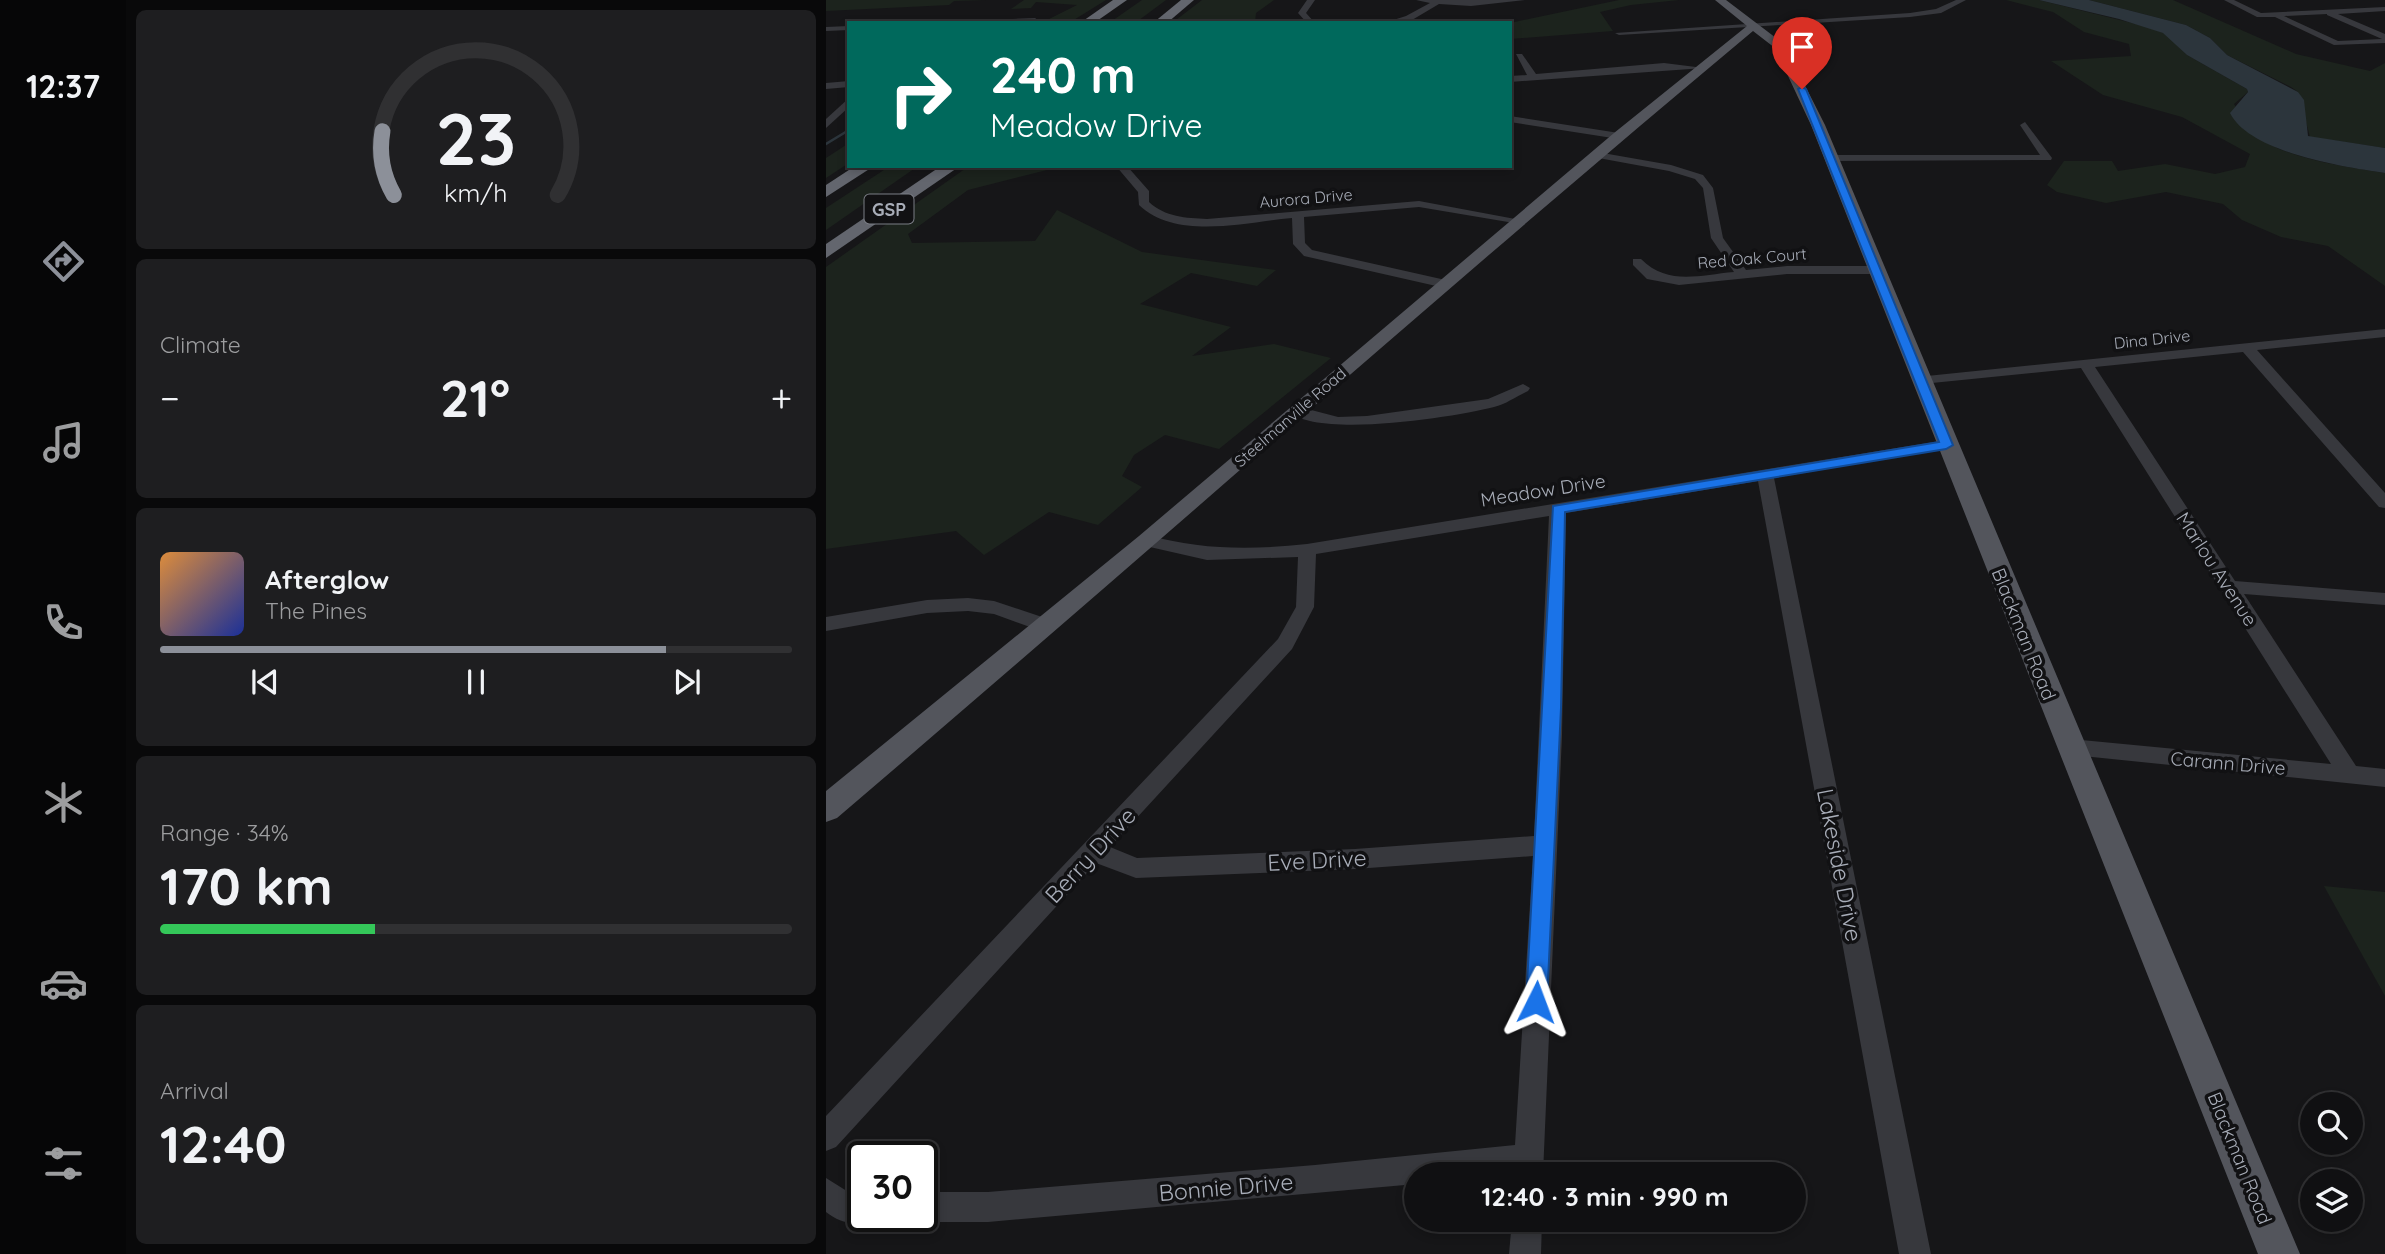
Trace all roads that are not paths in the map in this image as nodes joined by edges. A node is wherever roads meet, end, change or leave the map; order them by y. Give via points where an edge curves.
1 (1121, 0) edge
2 (1188, 0) edge
3 (1311, 0) edge
4 (1420, 0) edge
5 (1521, 0) edge
6 (1720, 0) edge
7 (1962, 0) edge
8 (2228, 0) edge
9 (1437, 2) junction
10 (2385, 9) edge
11 (2325, 12) junction
12 (2274, 14) junction
13 (1033, 20) dead end
14 (1011, 21) edge
15 (1089, 21) edge
16 (1162, 21) edge
17 (1309, 21) edge
18 (1395, 21) edge
19 (1754, 24) junction
20 (847, 28) edge
21 (826, 29) edge
22 (1619, 33) dead end
23 (2385, 39) edge
24 (1519, 56) dead end
25 (1700, 68) junction
26 (1533, 77) junction
27 (1512, 79) edge
28 (847, 84) edge
29 (826, 86) edge
30 (847, 103) edge
31 (1512, 119) edge
32 (826, 125) edge
33 (2025, 125) dead end
34 (1619, 136) junction
35 (1597, 155) junction
36 (1832, 158) junction
37 (863, 168) edge
38 (948, 168) edge
39 (1124, 168) edge
40 (826, 192) edge
41 (1298, 215) junction
42 (1520, 221) junction
43 (826, 252) edge
44 (1637, 262) dead end
45 (1876, 270) junction
46 (1744, 275) junction
47 (1445, 284) junction
48 (2385, 333) edge
49 (2247, 347) junction
50 (2086, 364) junction
51 (1922, 380) junction
52 (1523, 388) dead end
53 (1296, 411) junction
54 (1946, 445) junction
55 (1765, 476) junction
56 (2385, 503) edge
57 (1558, 509) junction
58 (1147, 541) junction
59 (1307, 550) junction
60 (2228, 587) junction
61 (2385, 599) edge
62 (826, 624) edge
63 (1044, 625) junction
64 (2071, 748) junction
65 (2349, 774) junction
66 (2385, 778) edge
67 (826, 808) edge
68 (1544, 845) junction
69 (1093, 851) junction
70 (826, 1137) edge
71 (1529, 1162) edge
72 (1404, 1175) edge
73 (826, 1193) edge
74 (938, 1207) edge
75 (847, 1208) edge
76 (1526, 1232) edge
77 (1525, 1254) edge
78 (1915, 1254) edge
79 (2279, 1254) edge

1 - 15 highway
2 - 16 highway
3 - 17 street via 1302,13
4 - 9 street
5 - 9 street
6 - 19 main road, Blackman Road
7 - 19 street via 1920,14
8 - 12 street via 2260,15
9 - 18 street
10 - 11 street
11 - 12 street
11 - 23 street
12 - 23 street via 2337,43
13 - 14 street
19 - 22 street
19 - 25 main road, Steelmanville Road
19 - 36 main road, Blackman Road via 1785,54
20 - 21 street
24 - 26 street
25 - 26 street via 1670,65
25 - 34 main road, Steelmanville Road
26 - 27 street
28 - 29 street
30 - 32 street
31 - 34 street
33 - 36 street via 2048,158
34 - 35 main road, Steelmanville Road
35 - 42 main road, Steelmanville Road
35 - 46 street via 1671,167 1699,177 1708,188 1717,238
36 - 45 main road, Blackman Road
37 - 40 highway, GSP
38 - 43 highway, GSP
39 - 41 street, Aurora Drive via 1144,191 1143,203 1149,210 1183,222
41 - 42 street, Aurora Drive via 1426,204
41 - 47 street via 1299,244 1312,255
42 - 47 main road, Steelmanville Road
44 - 46 street, Red Oak Court via 1647,274 1671,281
45 - 46 street, Red Oak Court
45 - 51 main road, Blackman Road
47 - 53 main road, Steelmanville Road
48 - 49 street, Dina Drive
49 - 50 street, Dina Drive
49 - 56 street
50 - 51 street, Dina Drive
50 - 60 street, Marlou Avenue
51 - 54 main road, Blackman Road
52 - 53 street via 1492,403 1367,421 1338,422
53 - 58 main road, Steelmanville Road
54 - 55 street, Meadow Drive
54 - 64 main road, Blackman Road
55 - 57 street, Meadow Drive
55 - 78 street, Lakeside Drive
57 - 59 street, Meadow Drive
57 - 68 street
58 - 59 street, Meadow Drive via 1195,555
58 - 63 main road, Steelmanville Road
59 - 69 street, Berry Drive via 1305,607 1285,644
60 - 61 street
60 - 65 street, Marlou Avenue
62 - 63 street via 971,605 1000,609
63 - 67 main road, Steelmanville Road
64 - 65 street, Carann Drive
64 - 79 main road, Blackman Road
65 - 66 street, Carann Drive
68 - 69 street, Eve Drive via 1136,869
68 - 71 street
69 - 70 street, Berry Drive
72 - 74 street, Bonnie Drive
73 - 75 street
76 - 77 street

